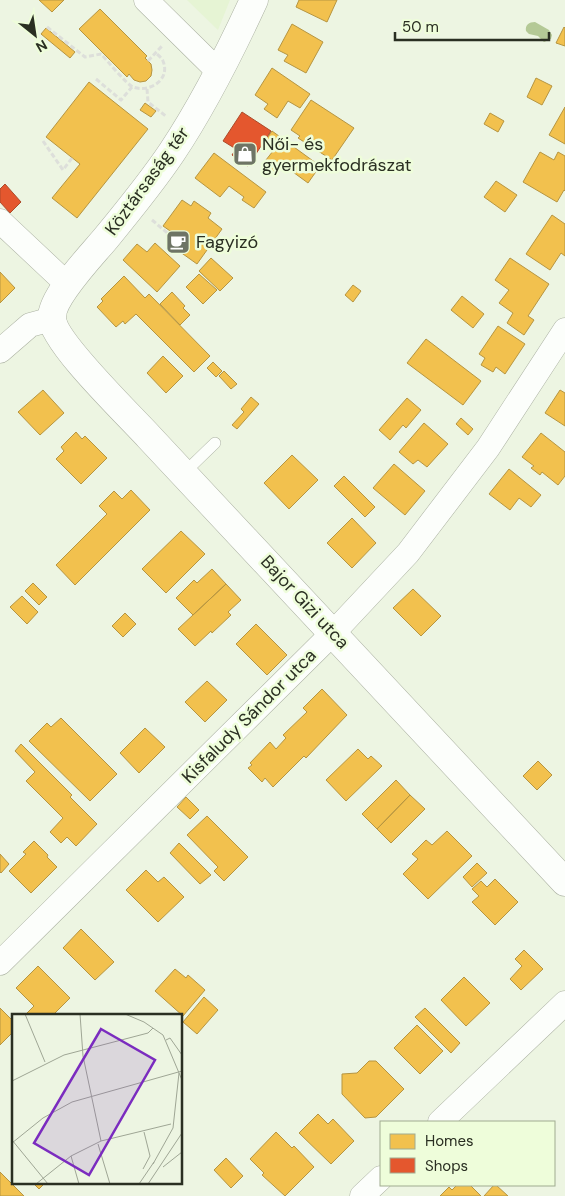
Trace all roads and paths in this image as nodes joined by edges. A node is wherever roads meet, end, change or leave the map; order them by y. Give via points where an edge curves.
1 (146, 0) edge
2 (254, 0) edge
3 (47, 27) dead end
4 (162, 46) dead end
5 (156, 52) junction
6 (148, 61) dead end
7 (219, 72) junction
8 (96, 79) dead end
9 (132, 87) junction
10 (147, 89) junction
11 (169, 118) dead end
12 (43, 142) dead end
13 (72, 158) dead end
14 (133, 206) junction
15 (0, 221) edge
16 (178, 242) dead end
17 (67, 284) junction
18 (52, 319) junction
19 (565, 330) edge
20 (0, 351) edge
21 (215, 443) dead end
22 (184, 473) junction
23 (334, 632) junction
24 (565, 882) edge
25 (0, 963) edge
26 (565, 1003) edge
27 (441, 1121) edge
28 (380, 1179) edge
29 (362, 1196) edge

1 - 7 street
2 - 7 street, Köztársaság tér
3 - 9 path via 85,57 101,54
4 - 5 path
5 - 6 path
5 - 10 path via 163,61 164,70 155,86
7 - 14 street, Köztársaság tér via 173,152
8 - 9 path via 121,100
9 - 10 path
10 - 11 path via 148,102
12 - 13 path via 63,170
14 - 16 path
14 - 17 street, Köztársaság tér
15 - 17 street
17 - 18 street, Köztársaság tér via 55,304
18 - 20 street via 30,325
18 - 22 street, Bajor Gizi utca via 59,336 73,354
19 - 23 street, Kisfaludy Sándor utca via 488,448 408,553
21 - 22 lane
22 - 23 street, Bajor Gizi utca
23 - 24 street, Bajor Gizi utca
23 - 25 street, Kisfaludy Sándor utca
26 - 27 street
28 - 29 street

